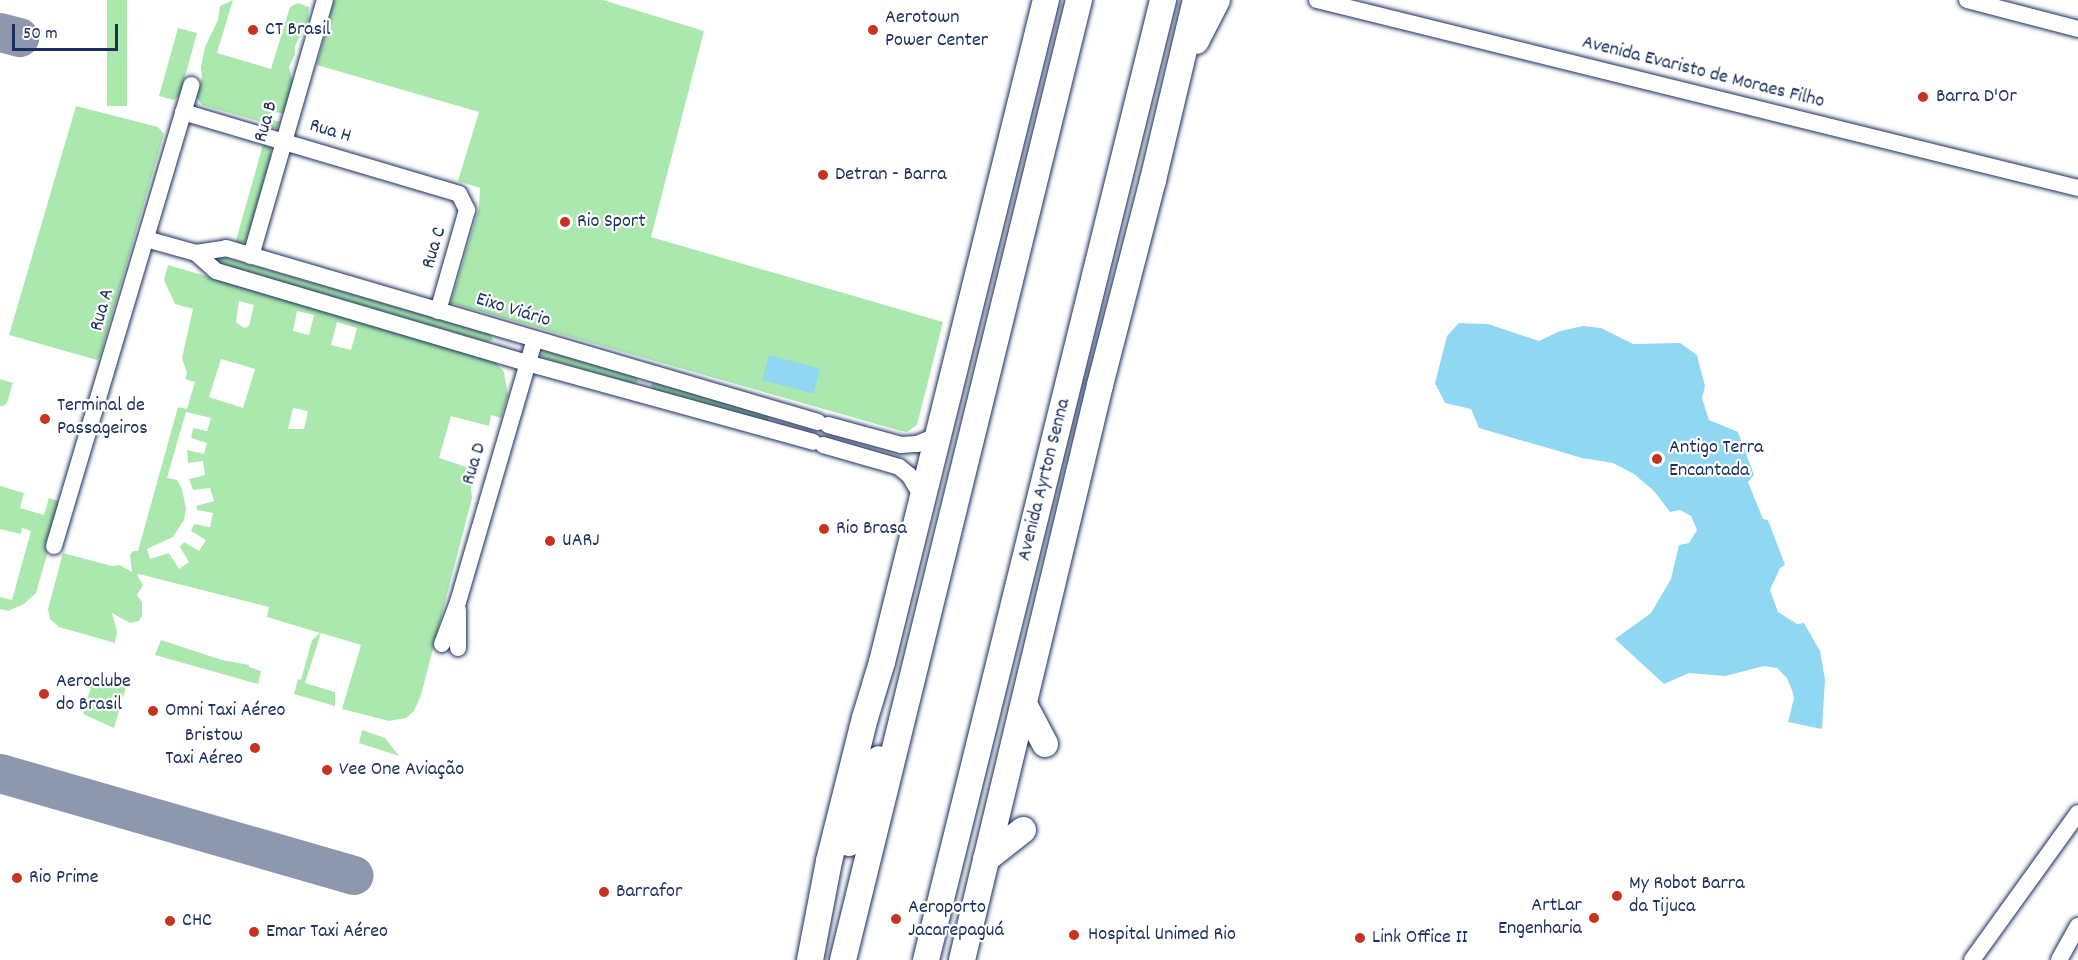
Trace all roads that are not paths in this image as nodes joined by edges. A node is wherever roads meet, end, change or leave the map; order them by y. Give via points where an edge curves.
1 (325, 0) edge
2 (1046, 0) edge
3 (1079, 0) edge
4 (1163, 0) edge
5 (1196, 0) edge
6 (1217, 0) edge
7 (1317, 0) edge
8 (1967, 0) edge
9 (1356, 5) edge
10 (2078, 29) edge
11 (1179, 76) junction
12 (191, 85) dead end
13 (183, 112) junction
14 (283, 140) junction
15 (1003, 178) junction
16 (1153, 180) junction
17 (2078, 188) edge
18 (463, 198) joint
19 (146, 239) junction
20 (196, 253) junction
21 (251, 256) junction
22 (438, 311) junction
23 (505, 330) junction
24 (535, 339) junction
25 (498, 354) junction
26 (527, 363) junction
27 (1069, 382) junction
28 (985, 385) junction
29 (939, 435) junction
30 (892, 444) junction
31 (888, 462) junction
32 (923, 498) junction
33 (54, 546) dead end
34 (450, 646) dead end
35 (1025, 706) junction
36 (987, 713) junction
37 (899, 732) junction
38 (1045, 744) dead end
39 (2078, 813) edge
40 (1023, 830) dead end
41 (986, 859) junction
42 (979, 889) junction
43 (2078, 926) edge
44 (812, 950) edge
45 (843, 960) edge
46 (926, 960) edge
47 (962, 960) edge
48 (1972, 960) edge
49 (2058, 960) edge

1 - 14 street, Rua B
2 - 15 highway
3 - 28 highway
4 - 27 highway, Avenida Ayrton Senna
5 - 11 highway, Avenida Ayrton Senna
6 - 11 highway
7 - 9 street, Avenida Evaristo de Moraes Filho
8 - 10 street
9 - 17 street, Avenida Evaristo de Moraes Filho
11 - 16 highway, Avenida Ayrton Senna
12 - 13 street, Rua A
13 - 14 street, Rua H
13 - 19 street, Rua A
14 - 18 street, Rua H via 453,190
14 - 21 street, Rua B
15 - 28 highway
15 - 29 highway
16 - 27 highway via 1115,285
16 - 35 highway, Avenida Ayrton Senna via 1100,385
18 - 22 street, Rua C via 467,210
19 - 20 street, Eixo Viário
19 - 33 street, Rua A
20 - 21 street, Eixo Viário via 226,248
20 - 25 street, Eixo Viário via 216,271
21 - 22 street, Eixo Viário
22 - 23 street, Eixo Viário
23 - 24 street, Eixo Viário
23 - 25 street
24 - 26 street, Rua D
24 - 30 street, Eixo Viário
25 - 26 street, Eixo Viário
26 - 31 street, Eixo Viário
26 - 34 street, Rua D via 458,602
27 - 36 highway, Avenida Ayrton Senna
28 - 37 highway
29 - 30 street, Eixo Viário via 917,444
29 - 32 highway
30 - 31 street
31 - 32 street, Eixo Viário via 909,475
32 - 44 highway via 829,861
35 - 38 highway
35 - 41 highway, Avenida Ayrton Senna
36 - 42 highway
36 - 46 highway, Avenida Ayrton Senna
37 - 44 highway via 873,774
37 - 45 highway
39 - 48 street
40 - 41 highway
41 - 42 highway, Avenida Ayrton Senna
42 - 47 highway, Avenida Ayrton Senna
43 - 49 street

